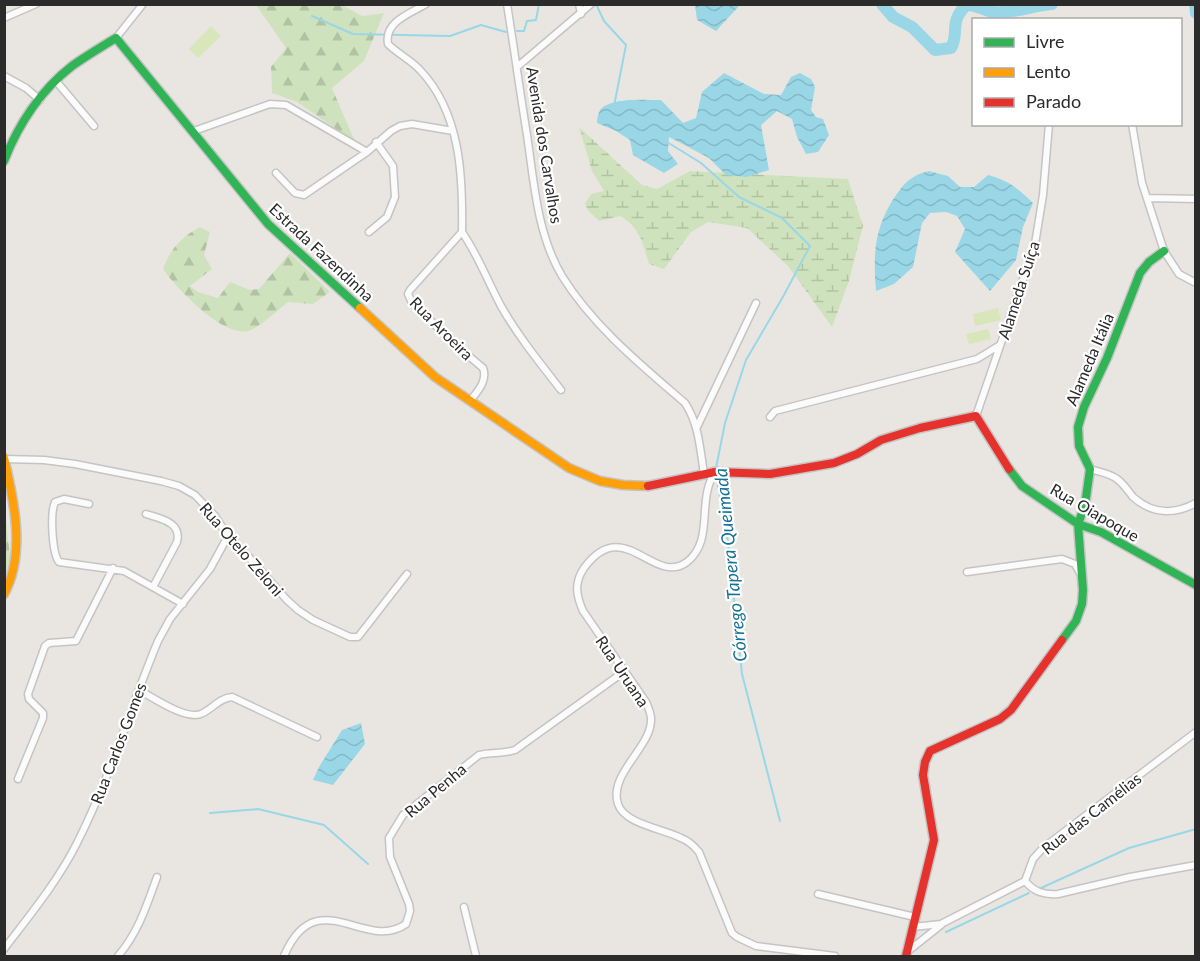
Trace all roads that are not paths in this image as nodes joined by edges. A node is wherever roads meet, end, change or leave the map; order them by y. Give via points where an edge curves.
1 (36, 4) edge
2 (143, 4) edge
3 (426, 4) edge
4 (507, 4) edge
5 (579, 4) edge
6 (591, 4) edge
7 (581, 14) junction
8 (4, 18) edge
9 (116, 38) junction
10 (517, 67) junction
11 (4, 76) edge
12 (56, 81) junction
13 (40, 100) junction
14 (94, 126) dead end
15 (1049, 126) edge
16 (1132, 126) edge
17 (194, 131) junction
18 (453, 131) junction
19 (376, 142) junction
20 (367, 152) junction
21 (4, 162) edge
22 (276, 173) dead end
23 (1148, 198) junction
24 (1196, 199) edge
25 (369, 232) dead end
26 (462, 232) junction
27 (1164, 251) junction
28 (1196, 283) edge
29 (756, 303) dead end
30 (1001, 345) junction
31 (561, 390) dead end
32 (470, 401) junction
33 (976, 416) junction
34 (770, 417) dead end
35 (696, 428) junction
36 (5, 458) edge
37 (1090, 469) junction
38 (717, 472) junction
39 (704, 474) junction
40 (1196, 503) edge
41 (89, 504) dead end
42 (146, 514) dead end
43 (1078, 524) junction
44 (228, 536) junction
45 (113, 568) junction
46 (966, 572) dead end
47 (407, 574) dead end
48 (1082, 577) junction
49 (1196, 585) edge
50 (153, 587) junction
51 (4, 594) edge
52 (183, 604) junction
53 (625, 670) junction
54 (139, 690) junction
55 (1196, 732) edge
56 (317, 737) dead end
57 (18, 779) dead end
58 (1196, 865) edge
59 (157, 877) dead end
60 (1025, 881) junction
61 (819, 894) dead end
62 (464, 907) dead end
63 (915, 917) junction
64 (941, 924) junction
65 (913, 927) junction
66 (4, 949) edge
67 (906, 955) edge
68 (118, 957) edge
69 (284, 957) edge
70 (476, 957) edge
71 (835, 957) edge

1 - 8 street
2 - 9 street
3 - 18 street via 390,27 386,36 388,44 429,81
4 - 10 street, Avenida dos Carvalhos
5 - 7 street
6 - 7 street
7 - 10 street
9 - 12 street
9 - 17 street, Estrada Fazendinha
10 - 35 street, Avenida dos Carvalhos via 541,221 561,274 603,328 685,403
11 - 13 street
12 - 13 street
12 - 14 street
13 - 21 street
15 - 30 street, Alameda Suíça via 1035,244
16 - 23 street
17 - 20 street via 278,103
17 - 32 street, Estrada Fazendinha via 268,224 435,377
18 - 19 street via 412,124 400,126
18 - 26 street via 458,146
19 - 20 street
19 - 25 street via 393,166 395,197 387,217
20 - 22 street via 303,195
23 - 24 street
23 - 27 street
26 - 31 street via 516,330
26 - 32 street, Rua Aroeira via 408,294 412,303 483,368 485,377
27 - 28 street via 1179,274
27 - 37 street, Alameda Itália via 1140,273 1084,407 1078,427 1079,446
29 - 35 street
30 - 33 street, Alameda Suíça
30 - 34 street via 977,359 775,411
32 - 39 street, Estrada Fazendinha via 569,468 600,481 646,486
33 - 38 street via 881,440 834,463 770,474
33 - 43 street, Rua Oiapoque via 1022,486
35 - 39 street, Avenida dos Carvalhos
36 - 44 street, Rua Otelo Zeloni via 75,464 179,486 195,495
36 - 51 street via 15,562 14,576
37 - 40 street via 1117,478 1133,496 1156,509 1173,512
37 - 43 street
38 - 39 street
38 - 53 street, Rua Uruana via 706,489 701,545 686,562 668,567 631,550 611,546 587,564 580,575 576,587 583,611
41 - 45 street via 64,499 55,502 55,556 64,564
42 - 50 street via 170,522 178,534
43 - 48 street
43 - 49 street, Rua Oiapoque via 1101,532
44 - 47 street, Rua Otelo Zeloni via 298,610 354,638
44 - 52 street, Rua Carlos Gomes via 210,569
45 - 50 street
45 - 57 street via 76,641 45,646 28,694 43,718
46 - 48 street via 1062,559 1075,564
48 - 63 street via 1082,604 1076,621 1019,702 1000,719 930,751 923,775 934,840
50 - 52 street
52 - 54 street, Rua Carlos Gomes via 158,641
53 - 69 street, Rua Penha via 515,750 479,755 403,815 389,838 389,848 409,904 406,924 386,932 335,920 319,921 295,936
53 - 71 street, Rua Uruana via 646,702 651,721 617,789 617,803 623,814 692,844 699,852 732,933 744,942
54 - 56 street via 192,715 201,714 224,698 239,699
54 - 66 street, Rua Carlos Gomes via 76,845
55 - 60 street, Rua das Camélias via 1043,848 1033,859
58 - 60 street via 1058,894 1037,891
59 - 68 street via 145,914
60 - 64 street
61 - 63 street
62 - 70 street
63 - 65 street
64 - 65 street
64 - 67 street
65 - 67 street

